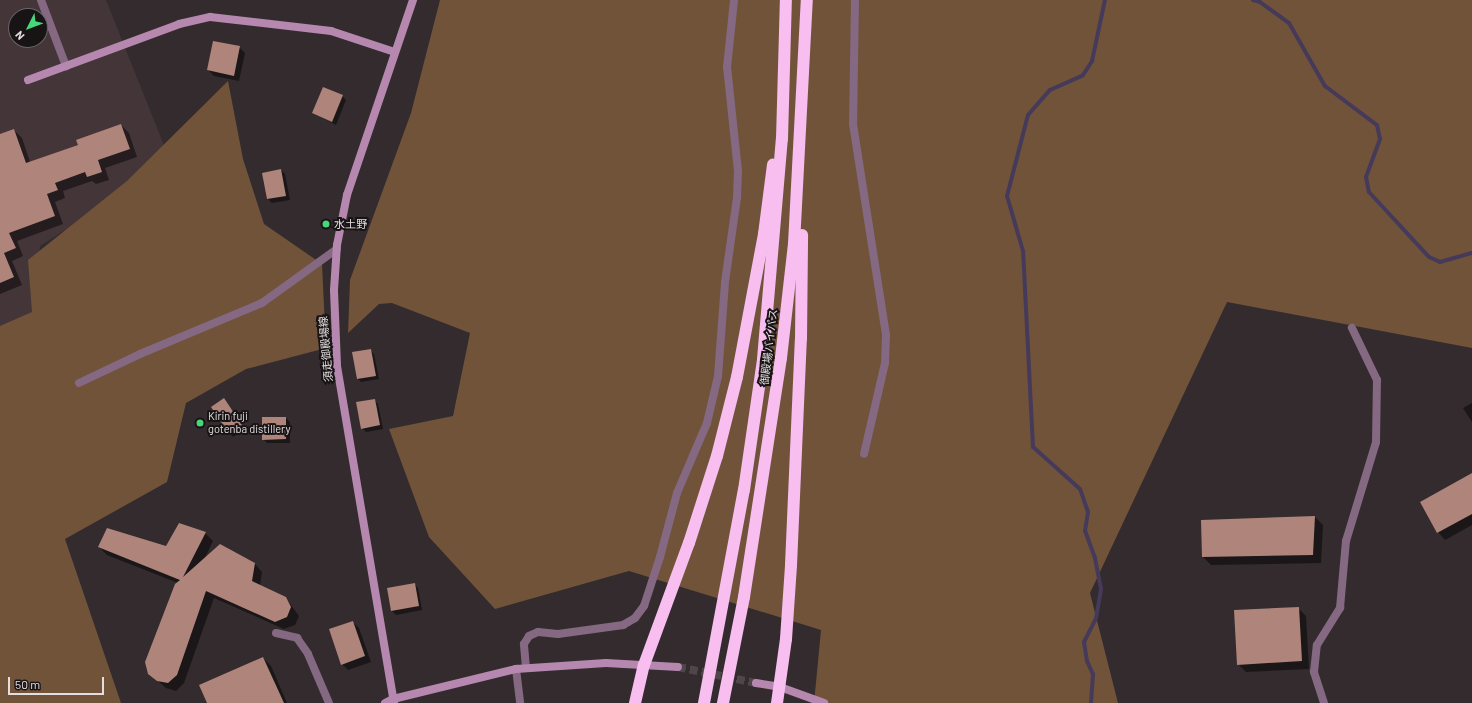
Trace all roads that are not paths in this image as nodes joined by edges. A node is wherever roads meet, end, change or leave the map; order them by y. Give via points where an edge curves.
1 (41, 0) edge
2 (413, 0) edge
3 (734, 0) edge
4 (786, 0) edge
5 (807, 0) edge
6 (855, 0) edge
7 (785, 43) junction
8 (395, 52) junction
9 (66, 66) junction
10 (28, 80) dead end
11 (804, 90) junction
12 (337, 249) junction
13 (1352, 328) dead end
14 (79, 383) dead end
15 (864, 454) dead end
16 (276, 633) dead end
17 (644, 665) junction
18 (678, 667) tunnel mouth
19 (526, 668) junction
20 (516, 669) junction
21 (756, 682) tunnel mouth
22 (780, 687) junction
23 (705, 698) edge
24 (724, 698) edge
25 (394, 701) edge
26 (329, 703) edge
27 (386, 703) edge
28 (520, 703) edge
29 (636, 703) edge
30 (777, 703) edge
31 (824, 703) edge
32 (1324, 703) edge

1 - 9 street
2 - 8 street, 須走御殿場線
3 - 19 street via 728,67 738,171 737,198 725,282 718,376 707,423 677,492 644,606 635,618 623,625 558,634 538,632 529,636 524,644
4 - 7 highway, 御殿場バイパス
5 - 11 highway, 御殿場バイパス
6 - 15 street via 853,124 886,335 885,364
7 - 17 highway via 764,234 737,377 689,543
7 - 23 highway, 御殿場バイパス via 782,139 763,359 743,498
8 - 9 street via 331,31 210,17 179,24
8 - 12 street, 須走御殿場線 via 347,195
9 - 10 street
11 - 22 highway via 800,339 791,565
11 - 24 highway, 御殿場バイパス via 794,244 781,358 744,597
12 - 14 street via 262,303 140,354
12 - 25 street, 須走御殿場線 via 334,330 337,365
13 - 32 street via 1377,380 1376,442 1346,541 1340,608 1317,645 1314,672
16 - 26 street via 297,638 308,654
17 - 18 street
17 - 19 street via 606,663
17 - 29 highway
19 - 20 street
20 - 25 street
20 - 28 street
21 - 22 street
22 - 30 highway
22 - 31 street
25 - 27 street

